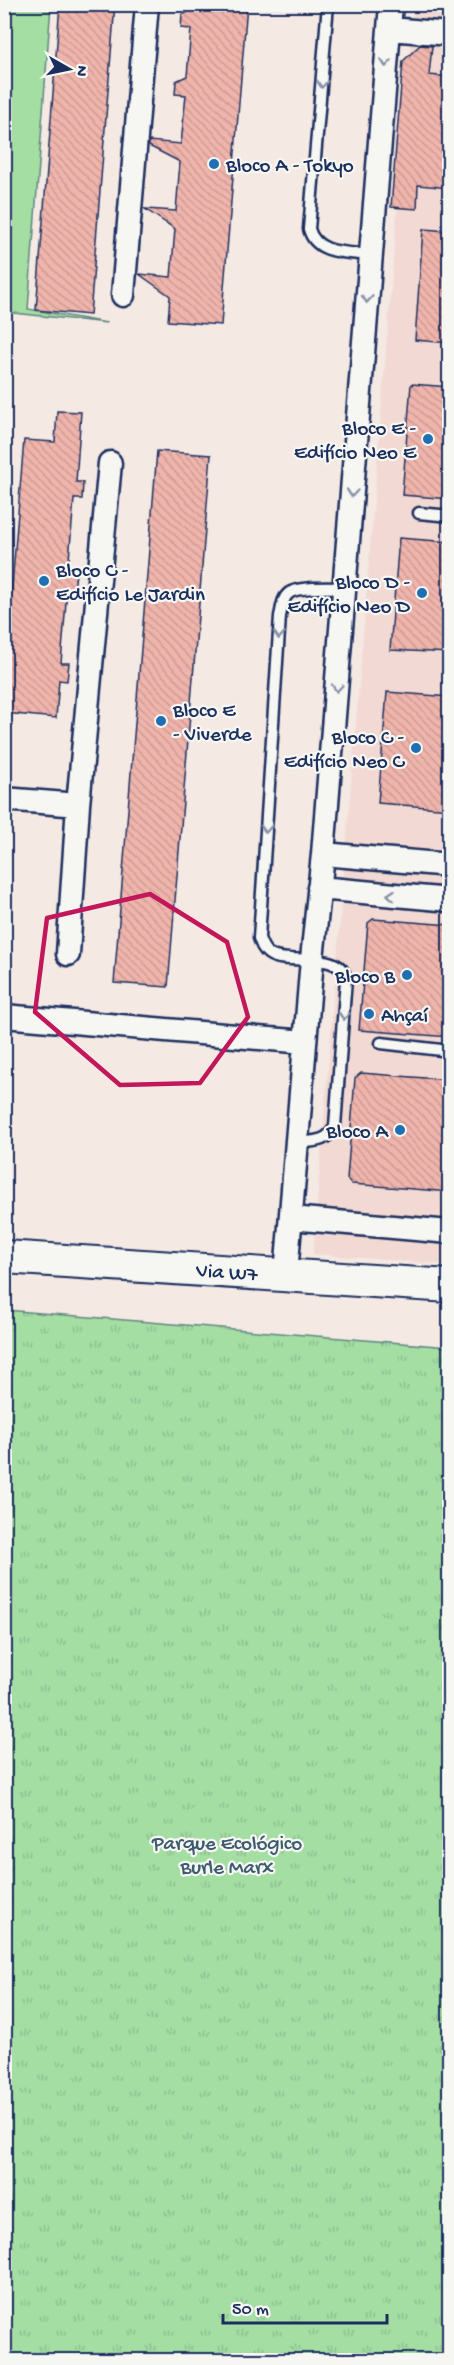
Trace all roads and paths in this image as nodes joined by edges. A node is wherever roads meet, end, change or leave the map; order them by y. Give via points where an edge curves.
1 (147, 4) edge
2 (328, 4) edge
3 (391, 4) edge
4 (389, 28) junction
5 (450, 34) edge
6 (370, 255) junction
7 (123, 294) dead end
8 (110, 464) dead end
9 (419, 513) dead end
10 (450, 516) edge
11 (345, 588) junction
12 (4, 799) edge
13 (78, 805) junction
14 (323, 854) junction
15 (450, 865) edge
16 (319, 888) junction
17 (450, 900) edge
18 (68, 954) dead end
19 (312, 959) junction
20 (4, 1016) edge
21 (305, 1042) junction
22 (381, 1043) dead end
23 (450, 1051) edge
24 (298, 1143) junction
25 (291, 1218) junction
26 (450, 1232) edge
27 (4, 1257) edge
28 (286, 1274) junction
29 (450, 1286) edge

1 - 7 street
2 -> 6 lane via 309,229 316,243 327,250
3 - 4 street
4 - 5 street
4 -> 6 street
6 -> 11 street
8 - 13 street
9 - 10 lane
11 -> 14 street
11 -> 19 lane via 299,589 288,593 280,616 259,938 264,949 276,958
12 - 13 street
13 - 18 street
14 - 15 street
14 - 16 street
17 -> 16 street
16 - 19 street
19 - 21 street
19 -> 24 lane via 336,965 346,979 336,1115 332,1135
20 - 21 street
21 - 24 street
22 - 23 lane
24 - 25 street
25 - 26 street
25 - 28 street
27 - 28 main road, Via W7
28 - 29 main road, Via W7

